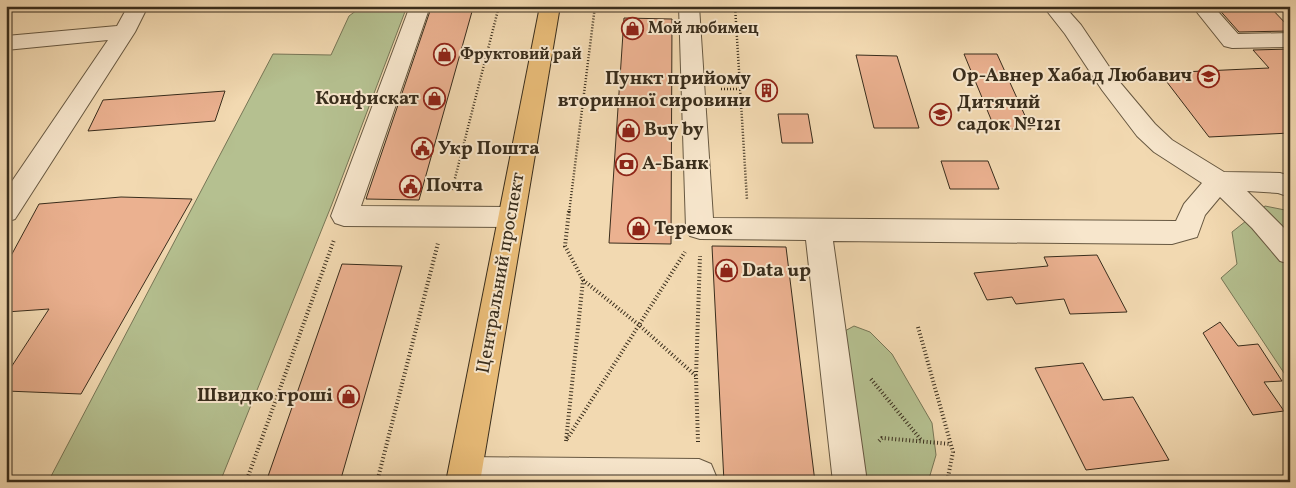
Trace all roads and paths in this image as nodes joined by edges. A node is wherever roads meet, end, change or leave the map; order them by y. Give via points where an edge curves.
1 (138, 6) edge
2 (420, 6) edge
3 (550, 6) edge
4 (595, 6) edge
5 (689, 6) edge
6 (735, 6) edge
7 (1053, 6) edge
8 (1202, 6) edge
9 (124, 32) junction
10 (1290, 40) edge
11 (6, 43) edge
12 (1218, 181) junction
13 (1290, 186) edge
14 (6, 212) edge
15 (344, 216) junction
16 (511, 217) junction
17 (700, 228) junction
18 (749, 229) junction
19 (818, 230) junction
20 (1290, 254) edge
21 (584, 280) junction
22 (640, 325) junction
23 (918, 327) dead end
24 (834, 357) junction
25 (696, 376) junction
26 (567, 440) junction
27 (922, 441) junction
28 (951, 444) junction
29 (849, 474) edge
30 (563, 475) junction
31 (464, 478) edge
32 (699, 479) edge
33 (246, 482) edge
34 (946, 482) edge

1 - 9 street
2 - 15 street
3 - 16 main road, Центральний проспект
4 - 21 path via 565,246
5 - 17 street
6 - 18 path
7 - 12 street via 1146,130 1176,156
8 - 10 street via 1232,41
9 - 11 street
9 - 14 street
12 - 13 street
12 - 19 street via 1193,211 1187,229 1172,233
12 - 20 street via 1261,221
15 - 16 street
15 - 33 path
16 - 31 main road, Центральний проспект
17 - 18 street
17 - 22 path
17 - 25 path
18 - 19 street
19 - 24 street
21 - 22 path
21 - 26 path
22 - 25 path
22 - 26 path
23 - 28 path
24 - 27 path via 868,376
24 - 29 street
25 - 32 path
26 - 30 path
27 - 28 path
27 - 29 path via 882,438
28 - 34 path via 953,452
30 - 31 street
30 - 32 street

